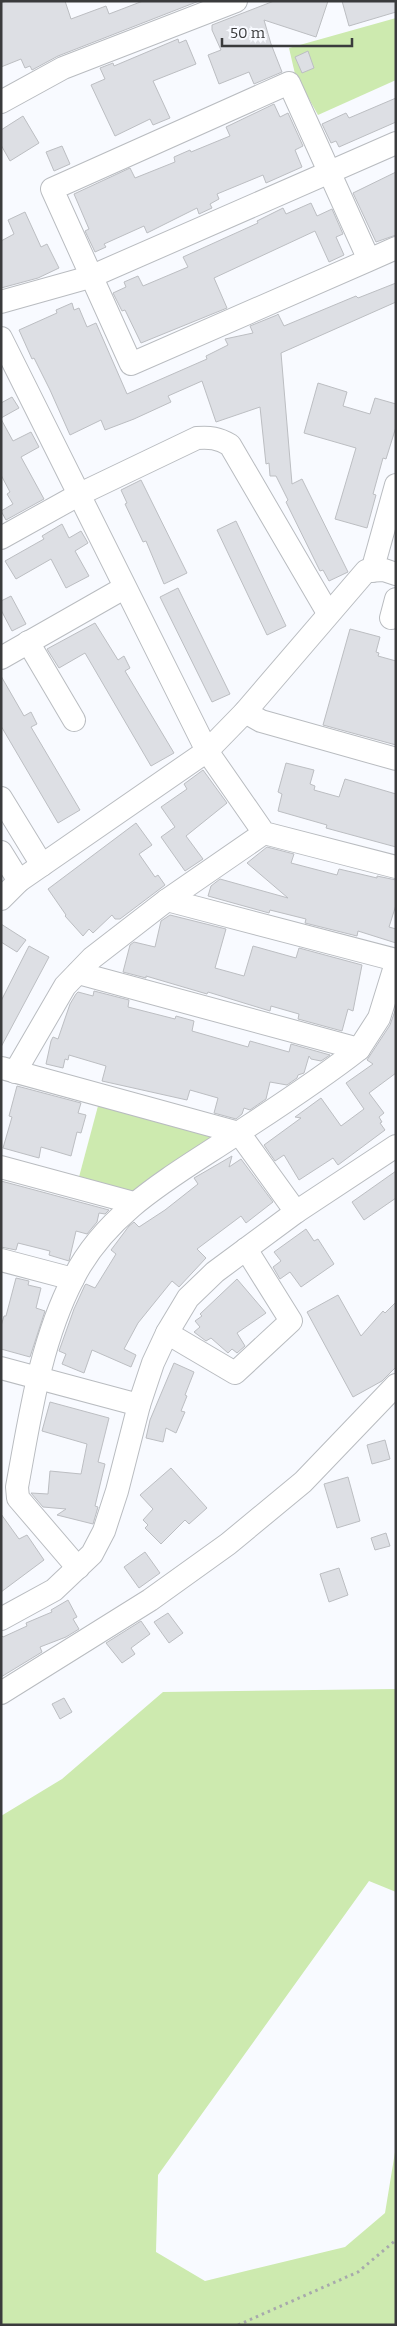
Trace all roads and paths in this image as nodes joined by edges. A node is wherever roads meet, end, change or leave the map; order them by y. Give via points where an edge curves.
1 (236, 1) edge
2 (1, 102) edge
3 (396, 143) edge
4 (328, 173) junction
5 (396, 248) edge
6 (369, 260) junction
7 (90, 277) junction
8 (1, 302) edge
9 (1, 338) edge
10 (396, 485) edge
11 (80, 494) junction
12 (1, 538) edge
13 (372, 570) junction
14 (396, 574) edge
15 (124, 588) junction
16 (328, 613) junction
17 (28, 642) junction
18 (1, 658) edge
19 (245, 712) junction
20 (74, 720) dead end
21 (207, 751) junction
22 (396, 759) edge
23 (1, 798) edge
24 (264, 833) junction
25 (1, 852) edge
26 (42, 865) junction
27 (396, 867) edge
28 (19, 881) junction
29 (1, 899) edge
30 (168, 900) junction
31 (396, 962) edge
32 (78, 973) junction
33 (360, 1049) junction
34 (8, 1070) edge
35 (239, 1133) junction
36 (396, 1146) edge
37 (1, 1166) edge
38 (134, 1203) junction
39 (296, 1212) junction
40 (246, 1249) junction
41 (1, 1260) edge
42 (73, 1279) junction
43 (167, 1333) junction
44 (1, 1368) edge
45 (38, 1378) junction
46 (396, 1386) edge
47 (139, 1405) junction
48 (78, 1568) junction
49 (1, 1619) edge
50 (1, 1694) edge
51 (396, 2240) edge
52 (238, 2325) edge

1 - 2 street via 63,68
3 - 4 street
4 - 6 street
4 - 7 street
4 - 7 street via 289,83 52,189
5 - 6 street
6 - 7 street via 131,364
7 - 8 street
9 - 11 street
10 - 13 street
11 - 12 street
11 - 15 street
11 - 16 street via 197,438 221,440 230,445
13 - 14 street
13 - 16 street via 366,571
15 - 17 street
15 - 21 street
16 - 19 street
17 - 18 street
17 - 20 street
19 - 21 street
19 - 22 street via 260,721
21 - 24 street
21 - 26 street
23 - 26 street
24 - 27 street
24 - 30 street
25 - 28 street
26 - 28 street
28 - 29 street
30 - 31 street
30 - 32 street via 92,958
31 - 33 street via 379,1018
32 - 33 street
32 - 34 street via 65,986
33 - 35 street
34 - 35 street
35 - 38 street
35 - 39 street
36 - 39 street
37 - 38 street
38 - 42 street via 99,1240
39 - 40 street
40 - 43 street via 188,1298
40 - 43 street via 291,1321 235,1373
41 - 42 street
42 - 45 street
43 - 47 street
44 - 45 street
45 - 47 street
45 - 48 street via 17,1487 18,1498
46 - 50 street via 303,1482 228,1544 150,1600
47 - 48 street via 104,1531 92,1554
48 - 49 street via 54,1590
51 - 52 path via 358,2272

